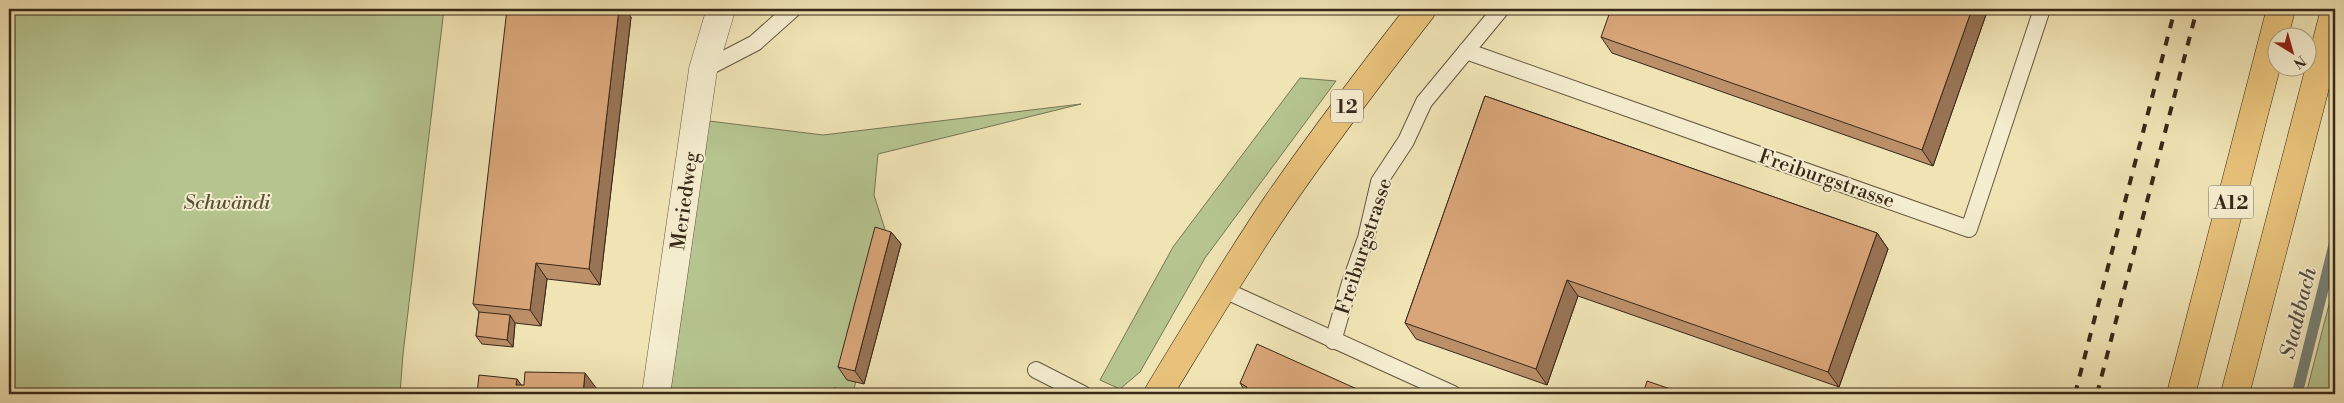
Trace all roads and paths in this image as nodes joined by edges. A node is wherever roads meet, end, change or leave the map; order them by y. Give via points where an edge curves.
1 (721, 9) edge
2 (793, 9) edge
3 (1422, 9) edge
4 (1501, 9) edge
5 (2042, 9) edge
6 (2281, 9) edge
7 (2335, 10) edge
8 (1466, 51) junction
9 (703, 70) junction
10 (1222, 289) junction
11 (1333, 341) junction
12 (1036, 370) dead end
13 (656, 394) edge
14 (1083, 394) edge
15 (1158, 394) edge
16 (1453, 394) edge
17 (2181, 394) edge
18 (2236, 394) edge

1 - 9 street, Meriedweg
2 - 9 lane via 755,43
3 - 10 main road, 12 via 1320,143
4 - 8 lane, Freiburgstrasse
5 - 8 lane, Freiburgstrasse via 1969,229
6 - 17 main road, A12
7 - 18 main road, A12
8 - 11 lane, Freiburgstrasse via 1424,102 1406,140 1379,182 1366,238
9 - 13 street, Meriedweg
10 - 11 lane, Freiburgstrasse
10 - 15 main road, 12
11 - 16 lane
12 - 14 lane

